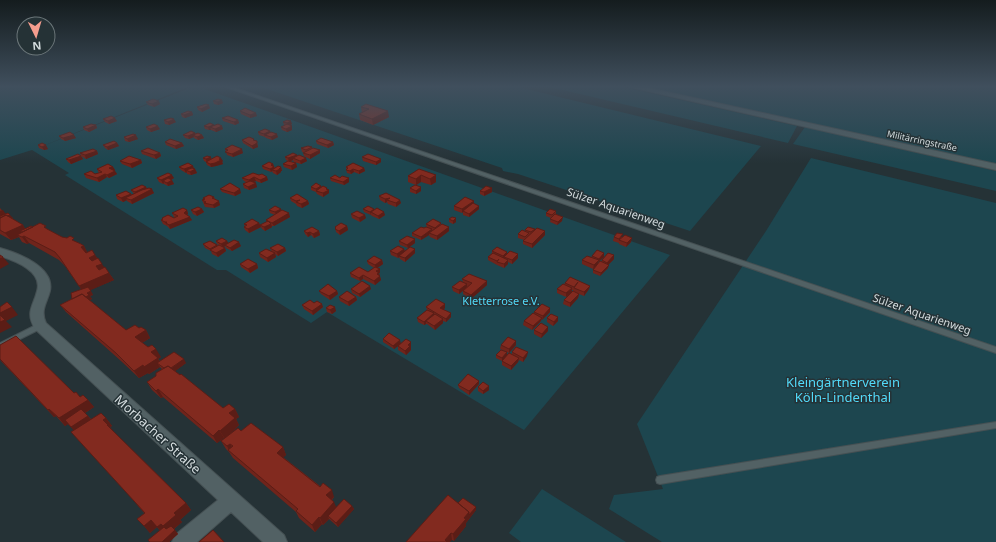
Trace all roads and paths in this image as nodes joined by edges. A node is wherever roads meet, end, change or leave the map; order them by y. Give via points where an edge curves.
1 (302, 112) edge
2 (748, 112) edge
3 (996, 167) edge
4 (0, 252) edge
5 (40, 326) junction
6 (0, 346) edge
7 (996, 350) edge
8 (996, 425) edge
9 (660, 480) dead end
10 (231, 501) junction
11 (182, 542) edge
12 (277, 542) edge

1 - 7 lane, Sülzer Aquarienweg
2 - 3 street, Militärringstraße
4 - 5 street via 35,268 43,280 44,289 35,316
5 - 6 lane
5 - 10 street, Morbacher Straße
8 - 9 lane
10 - 11 street
10 - 12 street, Morbacher Straße

